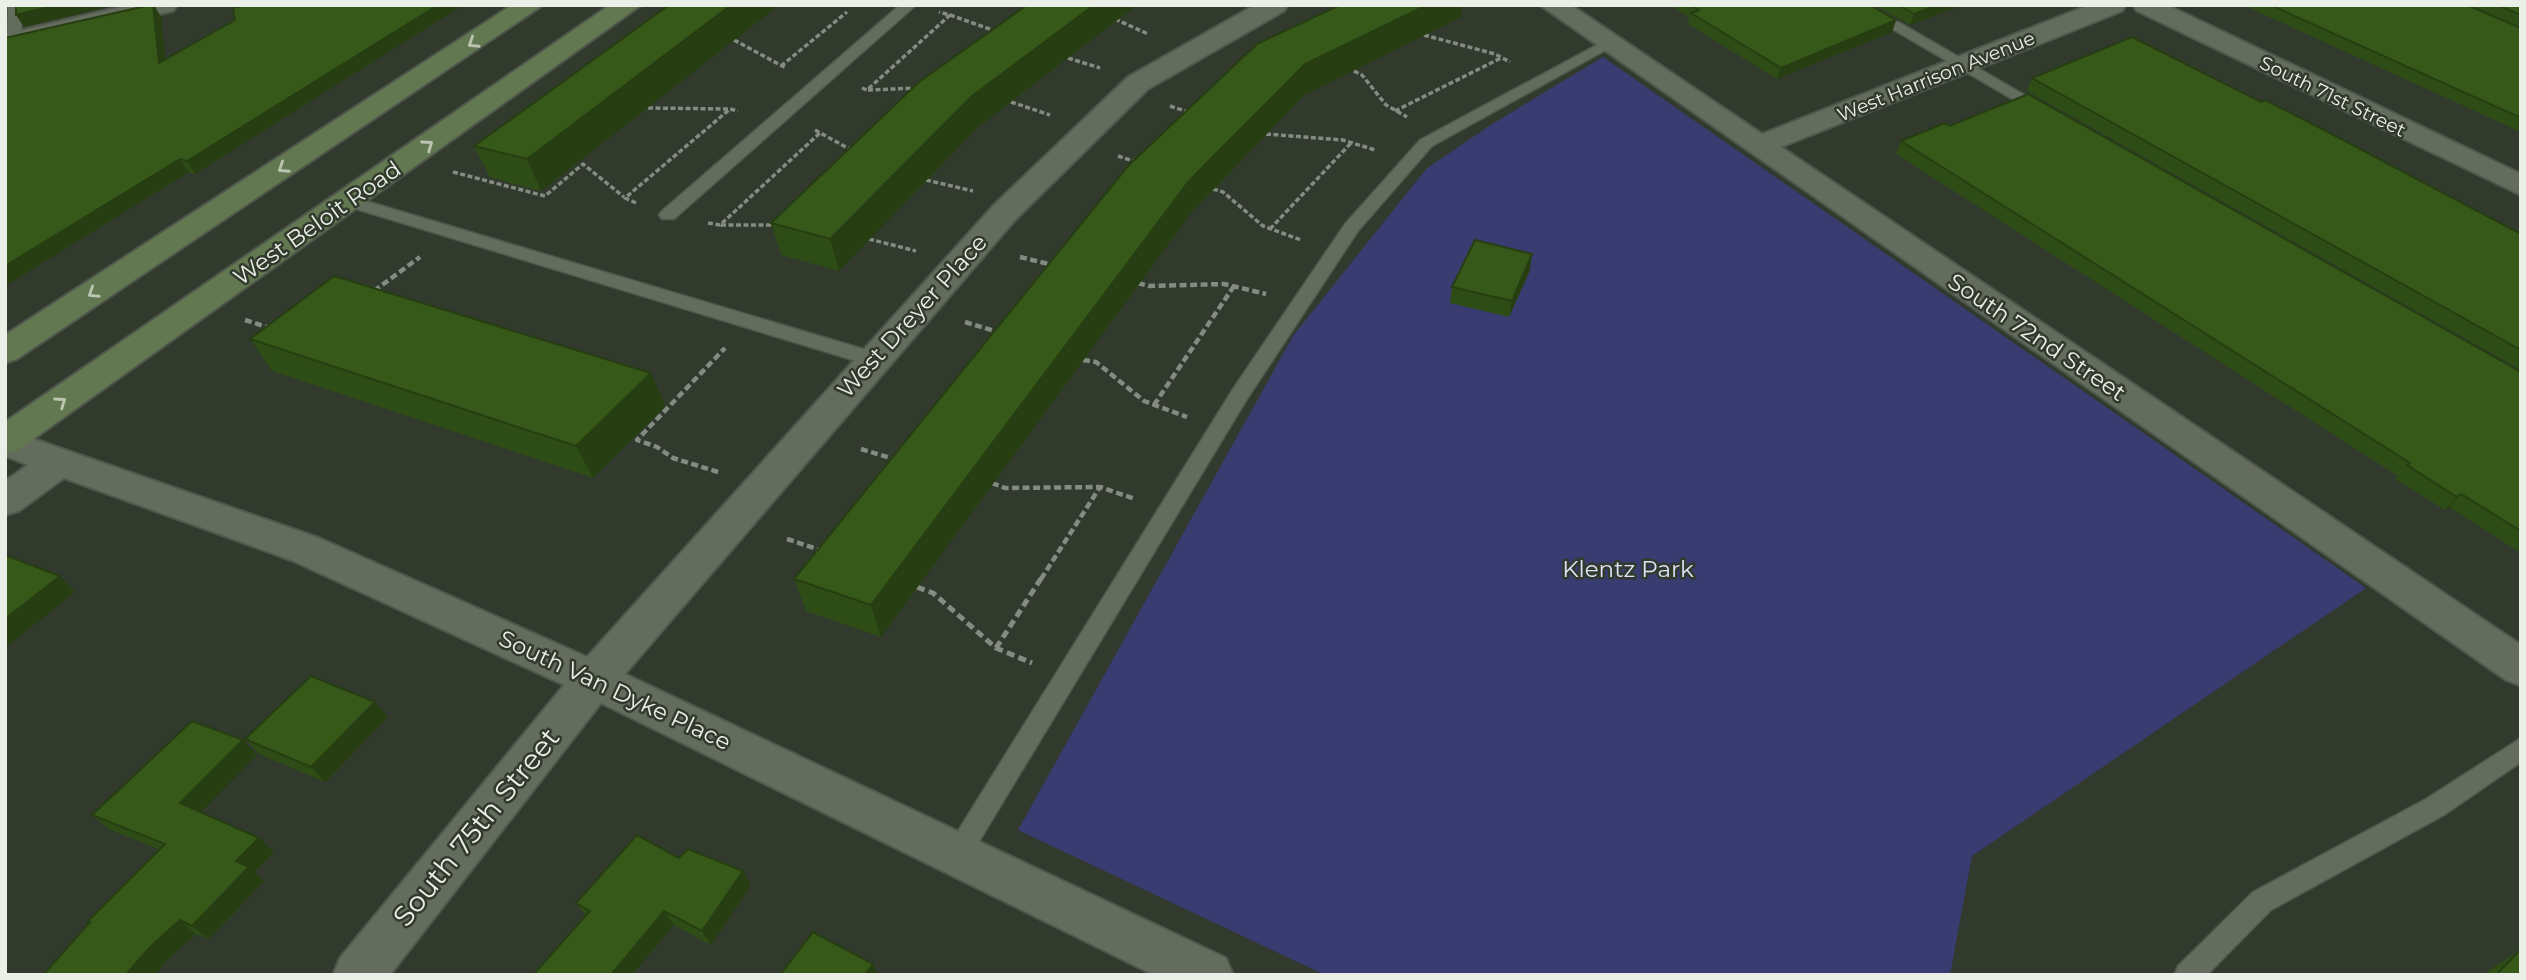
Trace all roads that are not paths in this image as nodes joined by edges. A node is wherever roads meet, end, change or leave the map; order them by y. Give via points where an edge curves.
1 (15, 5) edge
2 (164, 5) edge
3 (530, 5) edge
4 (628, 5) edge
5 (909, 5) edge
6 (1275, 5) edge
7 (1553, 5) edge
8 (1858, 5) edge
9 (2113, 5) edge
10 (2146, 5) edge
11 (10, 41) edge
12 (1608, 43) junction
13 (1964, 65) junction
14 (2054, 116) edge
15 (1758, 146) junction
16 (2521, 186) edge
17 (349, 201) junction
18 (668, 215) dead end
19 (5, 351) edge
20 (873, 359) junction
21 (5, 442) edge
22 (59, 461) junction
23 (5, 501) edge
24 (2521, 668) edge
25 (594, 679) junction
26 (2521, 748) edge
27 (957, 855) junction
28 (358, 975) edge
29 (1208, 975) edge
30 (2188, 975) edge

1 - 11 lane
2 - 11 street
3 -> 19 main road
17 -> 4 main road, West Beloit Road
5 - 18 lane
6 - 20 street, West Dreyer Place via 1138,83 1003,213
7 - 12 street, South 72nd Street
8 - 13 lane
9 - 13 street, West Harrison Avenue
10 - 16 street, South 71st Street
12 - 15 street, South 72nd Street
12 - 27 lane via 1438,136 1409,161 1334,252 1168,510
13 - 14 lane
13 - 15 street, West Harrison Avenue
15 - 24 street, South 72nd Street
17 - 20 lane
21 -> 17 main road, West Beloit Road
20 - 25 street, West Dreyer Place
21 - 22 street, South Van Dyke Place
22 - 23 street
22 - 25 street, South Van Dyke Place via 305,549
25 - 27 street, South Van Dyke Place
25 - 28 street, South 75th Street
26 - 30 lane via 2435,807 2262,901
27 - 29 street, South Van Dyke Place

